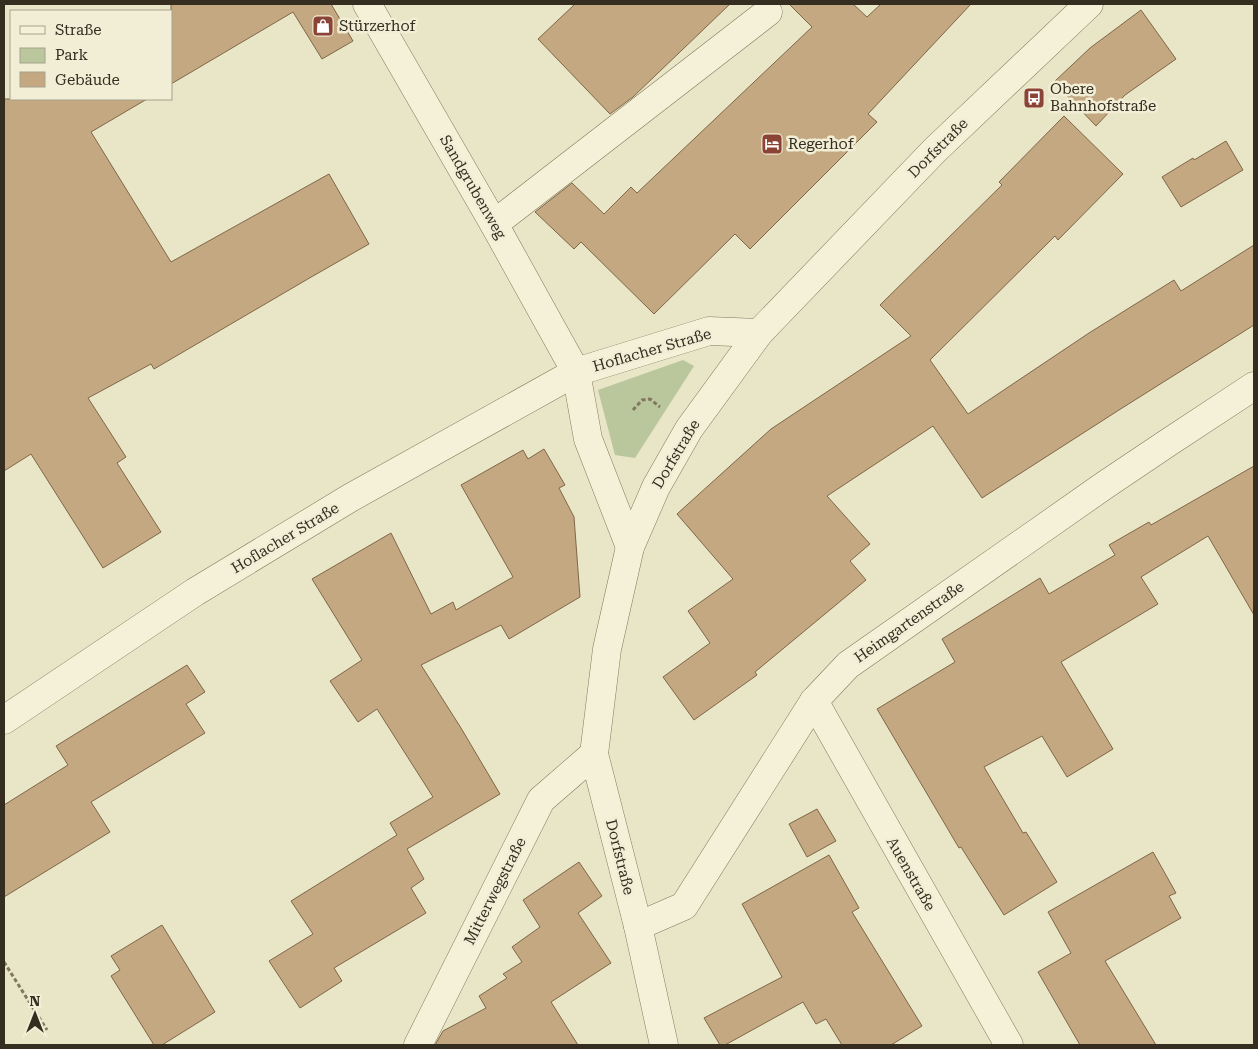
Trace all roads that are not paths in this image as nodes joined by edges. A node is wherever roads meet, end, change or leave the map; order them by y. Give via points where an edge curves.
1 (367, 4) edge
2 (1089, 4) edge
3 (768, 12) dead end
4 (494, 224) junction
5 (759, 333) junction
6 (576, 372) junction
7 (1254, 387) edge
8 (630, 547) junction
9 (814, 702) junction
10 (4, 720) edge
11 (594, 754) junction
12 (638, 926) junction
13 (418, 1045) edge
14 (664, 1045) edge
15 (1009, 1045) edge

1 - 4 street, Sandgrubenweg
2 - 5 street, Dorfstraße via 935,150
3 - 4 street
4 - 6 street, Sandgrubenweg
5 - 6 street, Hoflacher Straße via 709,331
5 - 8 street, Dorfstraße via 689,429 656,487
6 - 8 street, Hoflacher Straße via 588,439
6 - 10 street, Hoflacher Straße via 268,547
7 - 9 street, Heimgartenstraße via 1137,464 848,665
8 - 11 street, Dorfstraße via 606,649
9 - 12 street, Heimgartenstraße via 684,906
9 - 15 street, Auenstraße
11 - 12 street, Dorfstraße
11 - 13 street, Mitterwegstraße via 541,800
12 - 14 street, Dorfstraße

